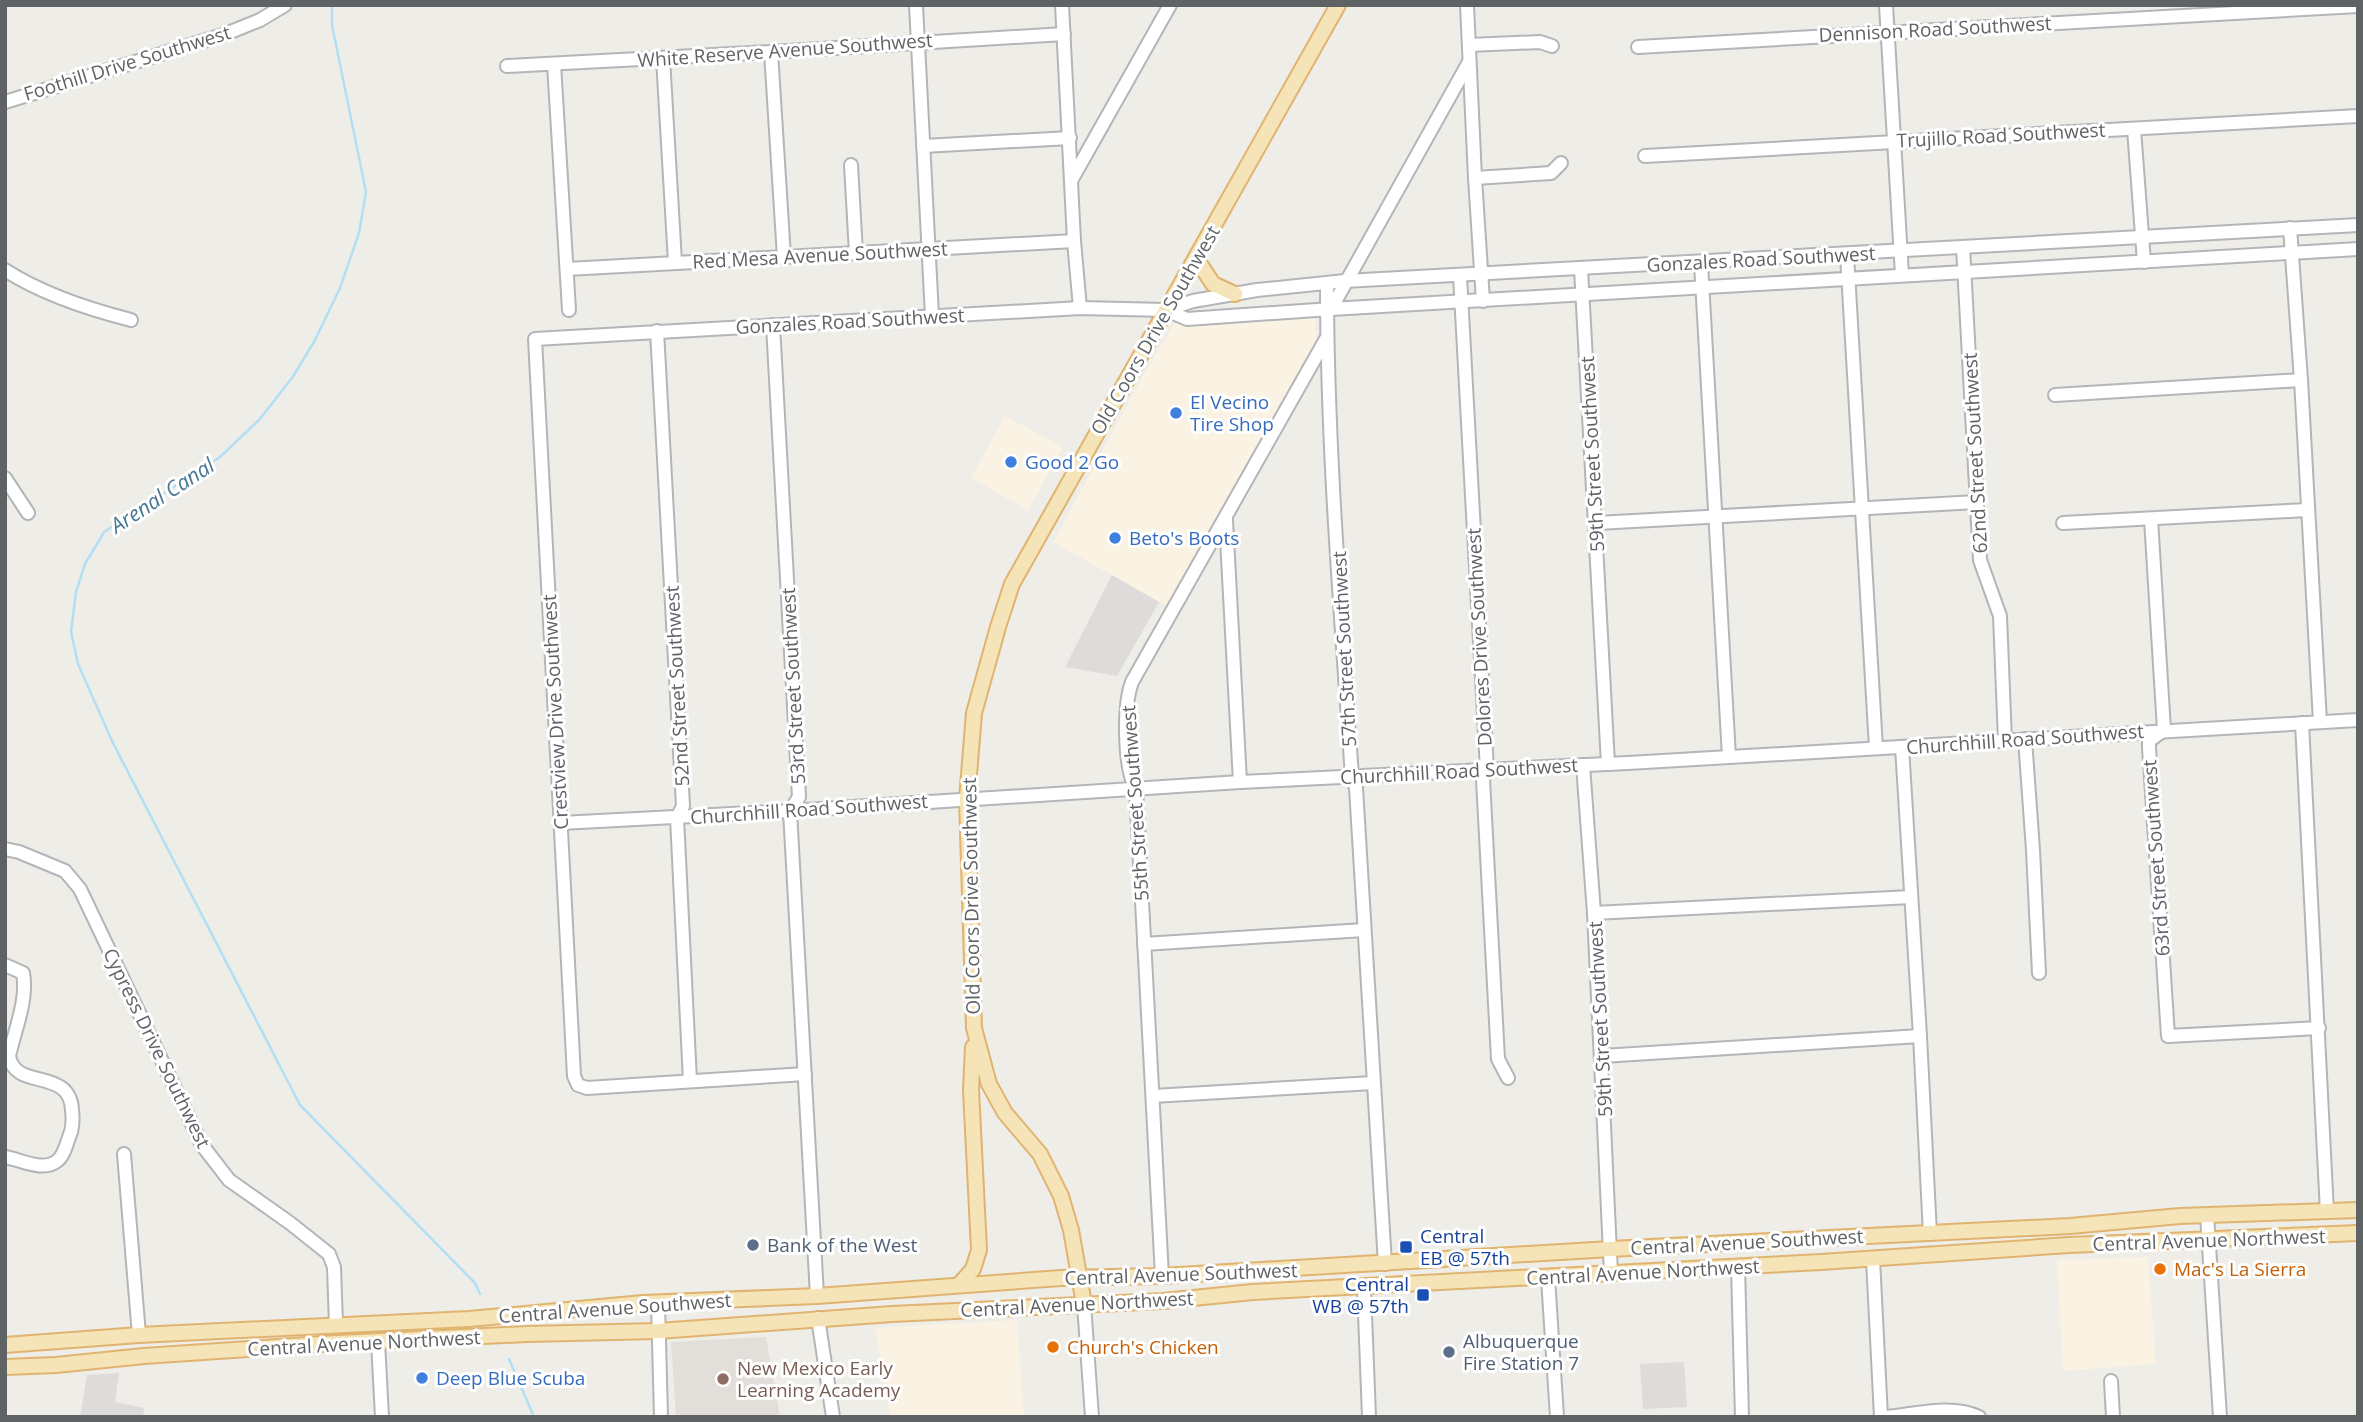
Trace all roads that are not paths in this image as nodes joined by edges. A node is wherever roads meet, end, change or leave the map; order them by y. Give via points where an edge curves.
1 (285, 5) edge
2 (916, 5) edge
3 (1062, 5) edge
4 (1170, 5) edge
5 (1338, 5) edge
6 (1467, 5) edge
7 (1886, 5) edge
8 (2358, 6) edge
9 (1888, 32) junction
10 (1064, 33) junction
11 (917, 42) junction
12 (1469, 45) junction
13 (1552, 46) dead end
14 (1638, 47) dead end
15 (771, 52) junction
16 (663, 58) junction
17 (1469, 62) junction
18 (554, 64) junction
19 (507, 66) dead end
20 (5, 102) edge
21 (2358, 116) edge
22 (2134, 129) junction
23 (1070, 138) junction
24 (1893, 141) junction
25 (923, 146) junction
26 (1644, 156) dead end
27 (1560, 163) dead end
28 (850, 165) dead end
29 (1475, 178) junction
30 (1072, 179) junction
31 (2358, 225) edge
32 (2290, 228) junction
33 (2142, 236) junction
34 (1074, 241) junction
35 (1963, 247) junction
36 (928, 249) junction
37 (2358, 249) edge
38 (1900, 251) junction
39 (856, 253) junction
40 (2292, 253) junction
41 (1847, 254) junction
42 (783, 257) junction
43 (1196, 258) junction
44 (675, 262) junction
45 (2144, 262) junction
46 (1701, 263) junction
47 (567, 269) junction
48 (1581, 269) junction
49 (5, 270) edge
50 (1965, 273) junction
51 (1481, 275) junction
52 (1902, 275) junction
53 (1460, 276) junction
54 (1848, 279) junction
55 (1345, 281) junction
56 (1327, 284) junction
57 (1702, 287) junction
58 (1235, 294) junction
59 (1583, 294) junction
60 (1483, 301) junction
61 (1461, 303) junction
62 (1080, 308) junction
63 (1329, 309) junction
64 (569, 310) dead end
65 (1166, 310) junction
66 (932, 316) junction
67 (131, 320) dead end
68 (773, 325) junction
69 (657, 331) junction
70 (535, 339) joint
71 (1326, 339) junction
72 (2301, 380) junction
73 (2055, 394) dead end
74 (5, 478) edge
75 (1977, 502) junction
76 (1861, 508) junction
77 (2307, 510) junction
78 (28, 513) dead end
79 (1715, 516) junction
80 (1226, 519) junction
81 (2151, 519) junction
82 (1597, 523) junction
83 (2063, 523) dead end
84 (2358, 720) edge
85 (2320, 722) junction
86 (2302, 723) junction
87 (2164, 730) junction
88 (2025, 739) junction
89 (2004, 741) junction
90 (1902, 747) junction
91 (1876, 748) junction
92 (1729, 757) junction
93 (1608, 764) junction
94 (1583, 765) junction
95 (1487, 770) junction
96 (1352, 777) junction
97 (1240, 782) junction
98 (1136, 789) junction
99 (967, 799) junction
100 (790, 811) junction
101 (677, 818) junction
102 (561, 823) junction
103 (5, 849) edge
104 (1911, 897) junction
105 (1594, 913) junction
106 (1364, 930) junction
107 (1144, 944) junction
108 (5, 965) edge
109 (2039, 973) dead end
110 (974, 1028) junction
111 (2319, 1028) junction
112 (1920, 1036) junction
113 (1602, 1056) junction
114 (806, 1074) junction
115 (1508, 1078) dead end
116 (690, 1081) junction
117 (1373, 1083) junction
118 (1153, 1096) junction
119 (124, 1154) dead end
120 (5, 1157) edge
121 (2358, 1209) edge
122 (2327, 1212) junction
123 (2207, 1215) junction
124 (2358, 1233) edge
125 (1930, 1234) junction
126 (2209, 1241) junction
127 (1610, 1249) junction
128 (1873, 1259) junction
129 (1385, 1264) junction
130 (1738, 1267) junction
131 (1611, 1273) junction
132 (1162, 1276) junction
133 (1080, 1278) junction
134 (1548, 1278) junction
135 (959, 1285) junction
136 (1364, 1288) junction
137 (817, 1296) junction
138 (658, 1303) junction
139 (1084, 1304) junction
140 (818, 1318) junction
141 (336, 1325) junction
142 (658, 1331) junction
143 (139, 1335) junction
144 (378, 1342) junction
145 (5, 1345) edge
146 (5, 1367) edge
147 (2111, 1381) dead end
148 (382, 1417) edge
149 (661, 1417) edge
150 (833, 1417) edge
151 (1092, 1417) edge
152 (1369, 1417) edge
153 (1557, 1417) edge
154 (1742, 1417) edge
155 (1881, 1417) edge
156 (1887, 1417) edge
157 (1979, 1417) edge
158 (2113, 1417) edge
159 (2220, 1417) edge

1 - 20 street, Foothill Drive Southwest via 223,35
2 - 11 street
3 - 10 street
4 - 30 street
5 - 43 main road, Old Coors Drive Southwest
6 - 12 street
7 - 9 street
8 - 9 street, Dennison Road Southwest
9 - 14 street, Dennison Road Southwest
9 - 24 street
10 - 11 street, White Reserve Avenue Southwest
10 - 23 street
11 - 15 street, White Reserve Avenue Southwest
11 - 25 street
12 - 13 street via 1540,42
12 - 17 street
15 - 16 street, White Reserve Avenue Southwest
15 - 42 street
16 - 18 street, White Reserve Avenue Southwest
16 - 44 street
17 - 29 street
17 - 55 street
18 - 19 street, White Reserve Avenue Southwest
18 - 47 street
21 - 22 street, Trujillo Road Southwest
22 - 24 street, Trujillo Road Southwest
22 - 33 street
23 - 25 street
23 - 30 street
24 - 26 street, Trujillo Road Southwest
24 - 38 street
25 - 36 street
27 - 29 street via 1551,173
28 - 39 street
29 - 51 street
30 - 34 street
31 - 32 street, Gonzales Road Southwest
32 - 33 street, Gonzales Road Southwest
32 - 40 street
33 - 35 street, Gonzales Road Southwest
33 - 45 street
34 - 36 street, Red Mesa Avenue Southwest
34 - 62 street
35 - 38 street, Gonzales Road Southwest
35 - 50 street, 62nd Street Southwest
36 - 39 street, Red Mesa Avenue Southwest
36 - 66 street
37 - 40 street, Gonzales Road Southwest
38 - 41 street, Gonzales Road Southwest
38 - 52 street
39 - 42 street, Red Mesa Avenue Southwest
40 - 45 street, Gonzales Road Southwest
40 - 72 street
41 - 46 street, Gonzales Road Southwest
41 - 54 street
42 - 44 street, Red Mesa Avenue Southwest
43 - 58 main road via 1213,284
43 - 65 main road, Old Coors Drive Southwest
44 - 47 street, Red Mesa Avenue Southwest
45 - 50 street, Gonzales Road Southwest
46 - 48 street, Gonzales Road Southwest
46 - 57 street
47 - 64 street
48 - 51 street, Gonzales Road Southwest
48 - 59 street, 59th Street Southwest
49 - 67 street via 29,285
50 - 52 street, Gonzales Road Southwest
50 - 75 street, 62nd Street Southwest
51 - 53 street, Gonzales Road Southwest
51 - 60 street
52 - 54 street, Gonzales Road Southwest
53 - 55 street, Gonzales Road Southwest
53 - 61 street, Dolores Drive Southwest
54 - 57 street, Gonzales Road Southwest
54 - 76 street
55 - 56 street, Gonzales Road Southwest
55 - 63 street
56 - 58 street, Gonzales Road Southwest
56 - 63 street, 57th Street Southwest
57 - 59 street, Gonzales Road Southwest
57 - 79 street
58 - 65 street, Gonzales Road Southwest
59 - 60 street, Gonzales Road Southwest
59 - 82 street, 59th Street Southwest
60 - 61 street, Gonzales Road Southwest
61 - 63 street, Gonzales Road Southwest
61 - 95 street, Dolores Drive Southwest
62 - 65 street, Gonzales Road Southwest
62 - 66 street, Gonzales Road Southwest
63 - 65 street, Gonzales Road Southwest via 1187,319
63 - 71 street, 57th Street Southwest
65 - 99 main road, Old Coors Drive Southwest via 1012,584 974,713
66 - 68 street, Gonzales Road Southwest
68 - 69 street, Gonzales Road Southwest
68 - 100 street, 53rd Street Southwest via 799,797
69 - 70 street, Gonzales Road Southwest
69 - 101 street, 52nd Street Southwest via 683,806
70 - 102 street, Crestview Drive Southwest
71 - 80 street, 55th Street Southwest
71 - 96 street, 57th Street Southwest
72 - 73 street
72 - 77 street
74 - 78 street
75 - 76 street
75 - 89 street, 62nd Street Southwest via 1980,560 2000,616
76 - 79 street
76 - 91 street
77 - 81 street
77 - 85 street
79 - 82 street
79 - 92 street
80 - 97 street
80 - 98 street, 55th Street Southwest via 1127,694 1129,778
81 - 83 street
81 - 87 street, 63rd Street Southwest
82 - 93 street, 59th Street Southwest
84 - 85 street, Churchhill Road Southwest
85 - 86 street, Churchhill Road Southwest
86 - 87 street, Churchhill Road Southwest
86 - 111 street
87 - 88 street, Churchhill Road Southwest
87 - 111 street, 63rd Street Southwest via 2149,741 2149,748 2168,1036
88 - 89 street, Churchhill Road Southwest
88 - 109 street
89 - 90 street, Churchhill Road Southwest
90 - 91 street, Churchhill Road Southwest
90 - 104 street
91 - 92 street, Churchhill Road Southwest
92 - 93 street, Churchhill Road Southwest
93 - 94 street, Churchhill Road Southwest
94 - 95 street, Churchhill Road Southwest
94 - 105 street, 59th Street Southwest
95 - 96 street, Churchhill Road Southwest
95 - 115 street, Dolores Drive Southwest via 1483,780 1498,1059
96 - 97 street, Churchhill Road Southwest
96 - 106 street, 57th Street Southwest
97 - 98 street, Churchhill Road Southwest
98 - 99 street, Churchhill Road Southwest
98 - 107 street, 55th Street Southwest
99 - 100 street, Churchhill Road Southwest
99 - 110 main road, Old Coors Drive Southwest
100 - 101 street, Churchhill Road Southwest
100 - 114 street, 53rd Street Southwest
101 - 102 street, Churchhill Road Southwest
101 - 116 street, 52nd Street Southwest
102 - 116 street, Crestview Drive Southwest via 574,1076 587,1088
103 - 141 street, Cypress Drive Southwest via 65,870 80,889 213,1161 229,1181 329,1254 334,1267
104 - 105 street
104 - 112 street
105 - 113 street, 59th Street Southwest
106 - 107 street
106 - 117 street, 57th Street Southwest
107 - 118 street, 55th Street Southwest
108 - 120 street via 23,973 25,982 10,1065 17,1072 63,1086 72,1105 73,1125 62,1158 52,1165
110 - 133 main road, Old Coors Drive Southwest via 989,1084 1005,1113 1040,1154 1061,1196
110 - 135 main road via 971,1090 979,1250 973,1269
111 - 122 street
112 - 113 street
112 - 125 street
113 - 127 street, 59th Street Southwest
114 - 116 street
114 - 137 street, 53rd Street Southwest
117 - 118 street
117 - 129 street, 57th Street Southwest
118 - 132 street, 55th Street Southwest
119 - 143 street
121 - 122 main road, Central Avenue Southwest
122 - 123 main road, Central Avenue Southwest
123 - 125 main road, Central Avenue Southwest
123 - 126 street
124 - 126 main road, Central Avenue Northwest
125 - 127 main road, Central Avenue Southwest
126 - 128 main road, Central Avenue Northwest
126 - 159 street
127 - 129 main road, Central Avenue Southwest
127 - 131 street, 59th Street Southwest
128 - 130 main road, Central Avenue Northwest
128 - 155 street
129 - 132 main road, Central Avenue Southwest
130 - 131 main road, Central Avenue Northwest
130 - 154 street
131 - 134 main road, Central Avenue Northwest
132 - 133 main road, Central Avenue Southwest
133 - 135 main road, Central Avenue Southwest
133 - 139 main road, Old Coors Drive Southwest
134 - 136 main road, Central Avenue Northwest
134 - 153 street
135 - 137 main road, Central Avenue Southwest
136 - 139 main road, Central Avenue Northwest
136 - 152 street
137 - 138 main road, Central Avenue Southwest
138 - 141 main road, Central Avenue Southwest
138 - 142 street
139 - 140 main road, Central Avenue Northwest
139 - 151 street
140 - 142 main road, Central Avenue Northwest
140 - 150 street
141 - 143 main road, Central Avenue Southwest
142 - 144 main road, Central Avenue Northwest
142 - 149 street
143 - 145 main road, Central Avenue Southwest
144 - 146 main road, Central Avenue Northwest
144 - 148 street
147 - 158 street
156 - 157 street via 1950,1410

